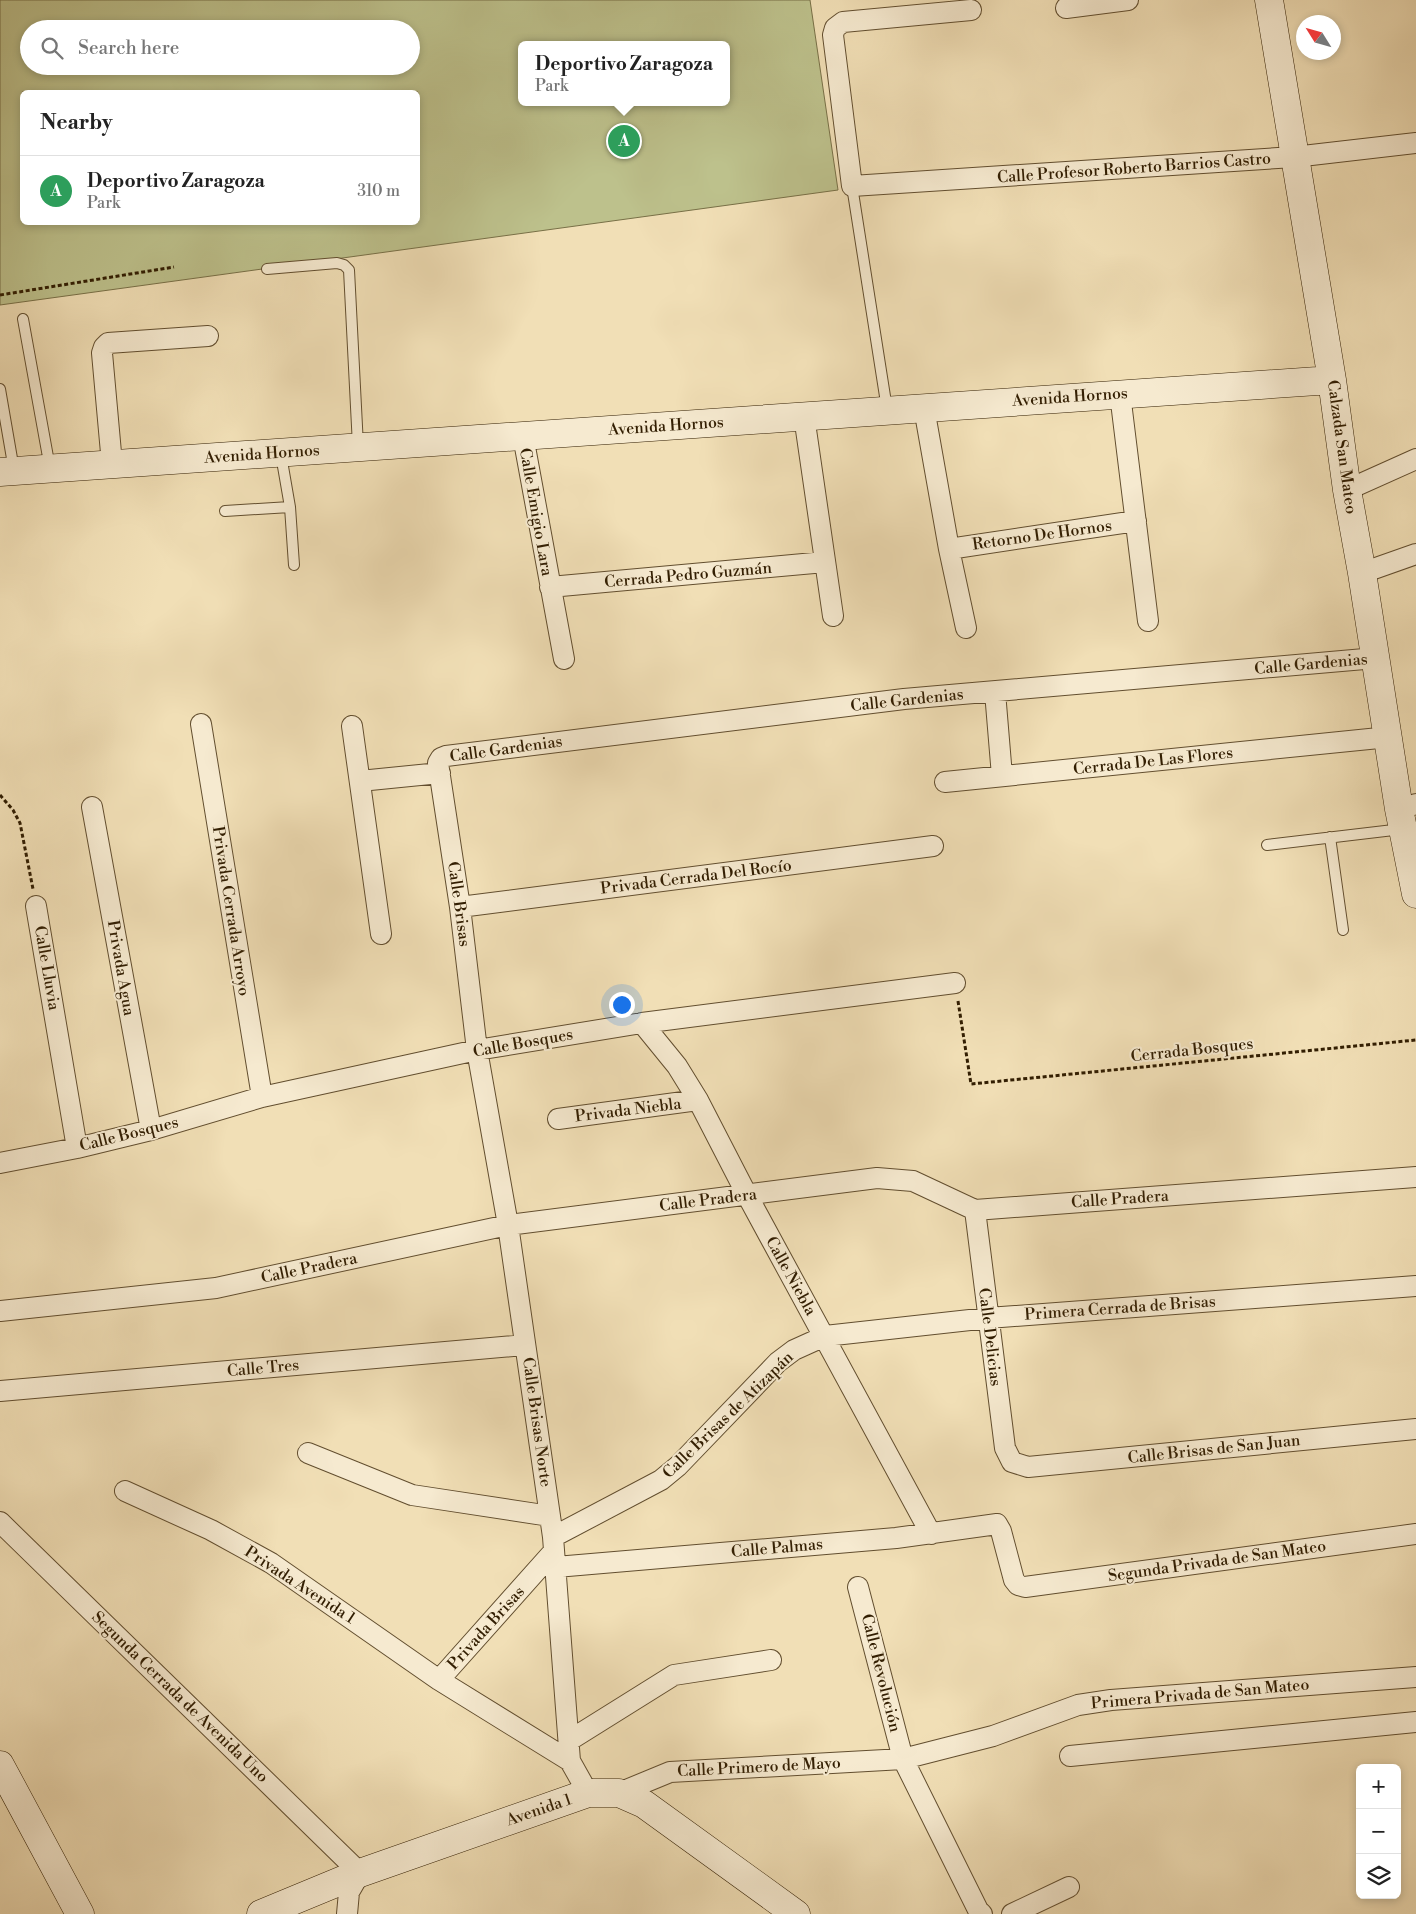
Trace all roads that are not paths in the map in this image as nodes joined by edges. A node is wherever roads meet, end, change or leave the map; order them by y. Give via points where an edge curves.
1 (1128, 0) edge
2 (1270, 0) edge
3 (1066, 8) dead end
4 (971, 10) dead end
5 (1416, 143) edge
6 (1294, 157) junction
7 (852, 186) junction
8 (267, 270) dead end
9 (23, 319) dead end
10 (208, 336) dead end
11 (1332, 380) junction
12 (0, 389) edge
13 (1120, 394) junction
14 (924, 408) junction
15 (887, 410) junction
16 (804, 416) junction
17 (523, 436) junction
18 (358, 447) junction
19 (280, 453) junction
20 (1416, 459) edge
21 (112, 464) junction
22 (50, 469) junction
23 (7, 472) edge
24 (1347, 490) junction
25 (290, 507) junction
26 (225, 511) dead end
27 (1136, 521) junction
28 (949, 549) junction
29 (1416, 554) edge
30 (826, 562) junction
31 (294, 565) dead end
32 (1362, 573) junction
33 (550, 587) junction
34 (834, 616) dead end
35 (1148, 621) dead end
36 (966, 628) dead end
37 (1376, 658) junction
38 (564, 659) dead end
39 (995, 692) junction
40 (201, 724) dead end
41 (352, 726) dead end
42 (1389, 737) junction
43 (441, 766) junction
44 (1002, 776) junction
45 (360, 781) junction
46 (945, 782) dead end
47 (92, 807) dead end
48 (1406, 814) edge
49 (1330, 838) junction
50 (1267, 845) dead end
51 (932, 846) dead end
52 (1416, 894) edge
53 (36, 906) road end
54 (460, 907) junction
55 (1343, 930) dead end
56 (381, 934) dead end
57 (955, 984) road end
58 (642, 1023) junction
59 (477, 1050) junction
60 (262, 1097) junction
61 (698, 1100) junction
62 (558, 1119) dead end
63 (151, 1130) junction
64 (77, 1148) junction
65 (0, 1162) edge
66 (1416, 1178) edge
67 (747, 1195) junction
68 (975, 1210) junction
69 (508, 1224) junction
70 (1416, 1286) edge
71 (0, 1311) edge
72 (988, 1318) junction
73 (825, 1336) junction
74 (525, 1344) junction
75 (0, 1391) edge
76 (1416, 1429) edge
77 (308, 1453) dead end
78 (1012, 1462) joint
79 (125, 1491) dead end
80 (550, 1516) junction
81 (0, 1522) edge
82 (931, 1534) junction
83 (1416, 1534) edge
84 (554, 1552) junction
85 (1018, 1585) joint
86 (858, 1587) dead end
87 (771, 1660) dead end
88 (1416, 1677) edge
89 (439, 1680) junction
90 (1416, 1722) edge
91 (570, 1740) junction
92 (1070, 1756) dead end
93 (903, 1759) junction
94 (570, 1761) junction
95 (0, 1766) edge
96 (588, 1793) junction
97 (619, 1794) junction
98 (360, 1873) junction
99 (1069, 1887) dead end
100 (80, 1914) edge
101 (261, 1914) edge
102 (347, 1914) edge
103 (796, 1914) edge
104 (982, 1914) edge
105 (1012, 1914) edge

1 - 3 street
2 - 6 street, Calzada San Mateo
4 - 7 street via 843,22 836,28 833,35
5 - 6 street, Calle Profesor Roberto Barrios Castro
6 - 7 street, Calle Profesor Roberto Barrios Castro
6 - 11 street, Calzada San Mateo
7 - 15 lane
8 - 18 lane via 337,263 349,270
9 - 22 lane
10 - 21 street via 108,344 104,347
11 - 13 street, Avenida Hornos
11 - 24 street, Calzada San Mateo
12 - 23 lane
13 - 14 street, Avenida Hornos
13 - 27 street
14 - 15 street, Avenida Hornos
14 - 28 street
15 - 16 street, Avenida Hornos
16 - 17 street, Avenida Hornos
16 - 30 street
17 - 18 street, Avenida Hornos
17 - 33 street, Calle Emigio Lara
18 - 19 street, Avenida Hornos
19 - 21 street, Avenida Hornos
19 - 25 lane
20 - 24 street
21 - 22 street, Avenida Hornos
22 - 23 street, Avenida Hornos
24 - 32 street, Calzada San Mateo
25 - 26 lane
25 - 31 lane
27 - 28 street, Retorno De Hornos
27 - 35 street
28 - 36 street
29 - 32 street
30 - 33 street, Cerrada Pedro Guzmán
30 - 34 street
32 - 37 street, Calzada San Mateo
33 - 38 street, Calle Emigio Lara
37 - 39 street, Calle Gardenias
37 - 42 street, Calzada San Mateo
39 - 43 street, Calle Gardenias via 904,699 456,754
39 - 44 street
40 - 60 street, Privada Cerrada Arroyo
41 - 45 street
42 - 44 street, Cerrada De Las Flores
42 - 48 street, Calzada San Mateo
43 - 45 street, Calle Gardenias
43 - 54 street, Calle Brisas
44 - 46 street, Cerrada De Las Flores
45 - 56 street
47 - 63 street, Privada Agua
48 - 49 lane
48 - 52 street, Calzada San Mateo
49 - 50 lane
49 - 55 lane
51 - 54 street, Privada Cerrada Del Rocío
53 - 64 street, Calle Lluvia
54 - 59 street, Calle Brisas
57 - 58 street, Calle Bosques
58 - 59 street, Calle Bosques
58 - 61 street, Calle Niebla via 677,1066
59 - 60 street, Calle Bosques
59 - 69 street, Calle Brisas Norte
60 - 63 street, Calle Bosques
61 - 62 street, Privada Niebla
61 - 67 street, Calle Niebla
63 - 64 street, Calle Bosques
64 - 65 street, Calle Bosques
66 - 68 street, Calle Pradera
67 - 68 street, Calle Pradera via 878,1178 913,1181
67 - 69 street, Calle Pradera
67 - 73 street, Calle Niebla
68 - 72 street, Calle Delicias
69 - 71 street, Calle Pradera via 216,1288
69 - 74 street, Calle Brisas Norte
70 - 72 street, Primera Cerrada de Brisas
72 - 73 street, Primera Cerrada de Brisas
72 - 78 street, Calle Delicias via 1005,1448
73 - 82 street, Calle Niebla
73 - 84 street, Calle Brisas de Atizapán via 794,1350 778,1362 661,1480
74 - 75 street, Calle Tres
74 - 80 street, Calle Brisas Norte
76 - 78 street, Calle Brisas de San Juan via 1028,1467
77 - 80 street via 412,1495
79 - 89 street, Privada Avenida 1 via 211,1530 271,1563
80 - 84 street, Calle Brisas Norte
81 - 98 street, Segunda Cerrada de Avenida Uno
82 - 84 street, Calle Palmas
82 - 85 street, Calle Palmas via 997,1524
83 - 85 street, Segunda Privada de San Mateo via 1034,1586
84 - 89 street, Privada Brisas
84 - 91 street, Calle Brisas Norte
86 - 93 street, Calle Revolución
87 - 91 street via 674,1675
88 - 93 street, Primera Privada de San Mateo via 1078,1704 993,1736
89 - 94 street, Privada Brisas
90 - 92 street
91 - 94 street, Calle Brisas Norte
93 - 97 street, Calle Primero de Mayo via 670,1772
93 - 104 street, Calle Revolución
94 - 96 street, Calle Brisas Norte
95 - 100 street
96 - 97 street, Avenida 1
96 - 98 street, Avenida 1
97 - 103 street, Avenida 1 via 644,1804
98 - 101 street, Avenida 1
98 - 102 street via 349,1892
99 - 105 street

